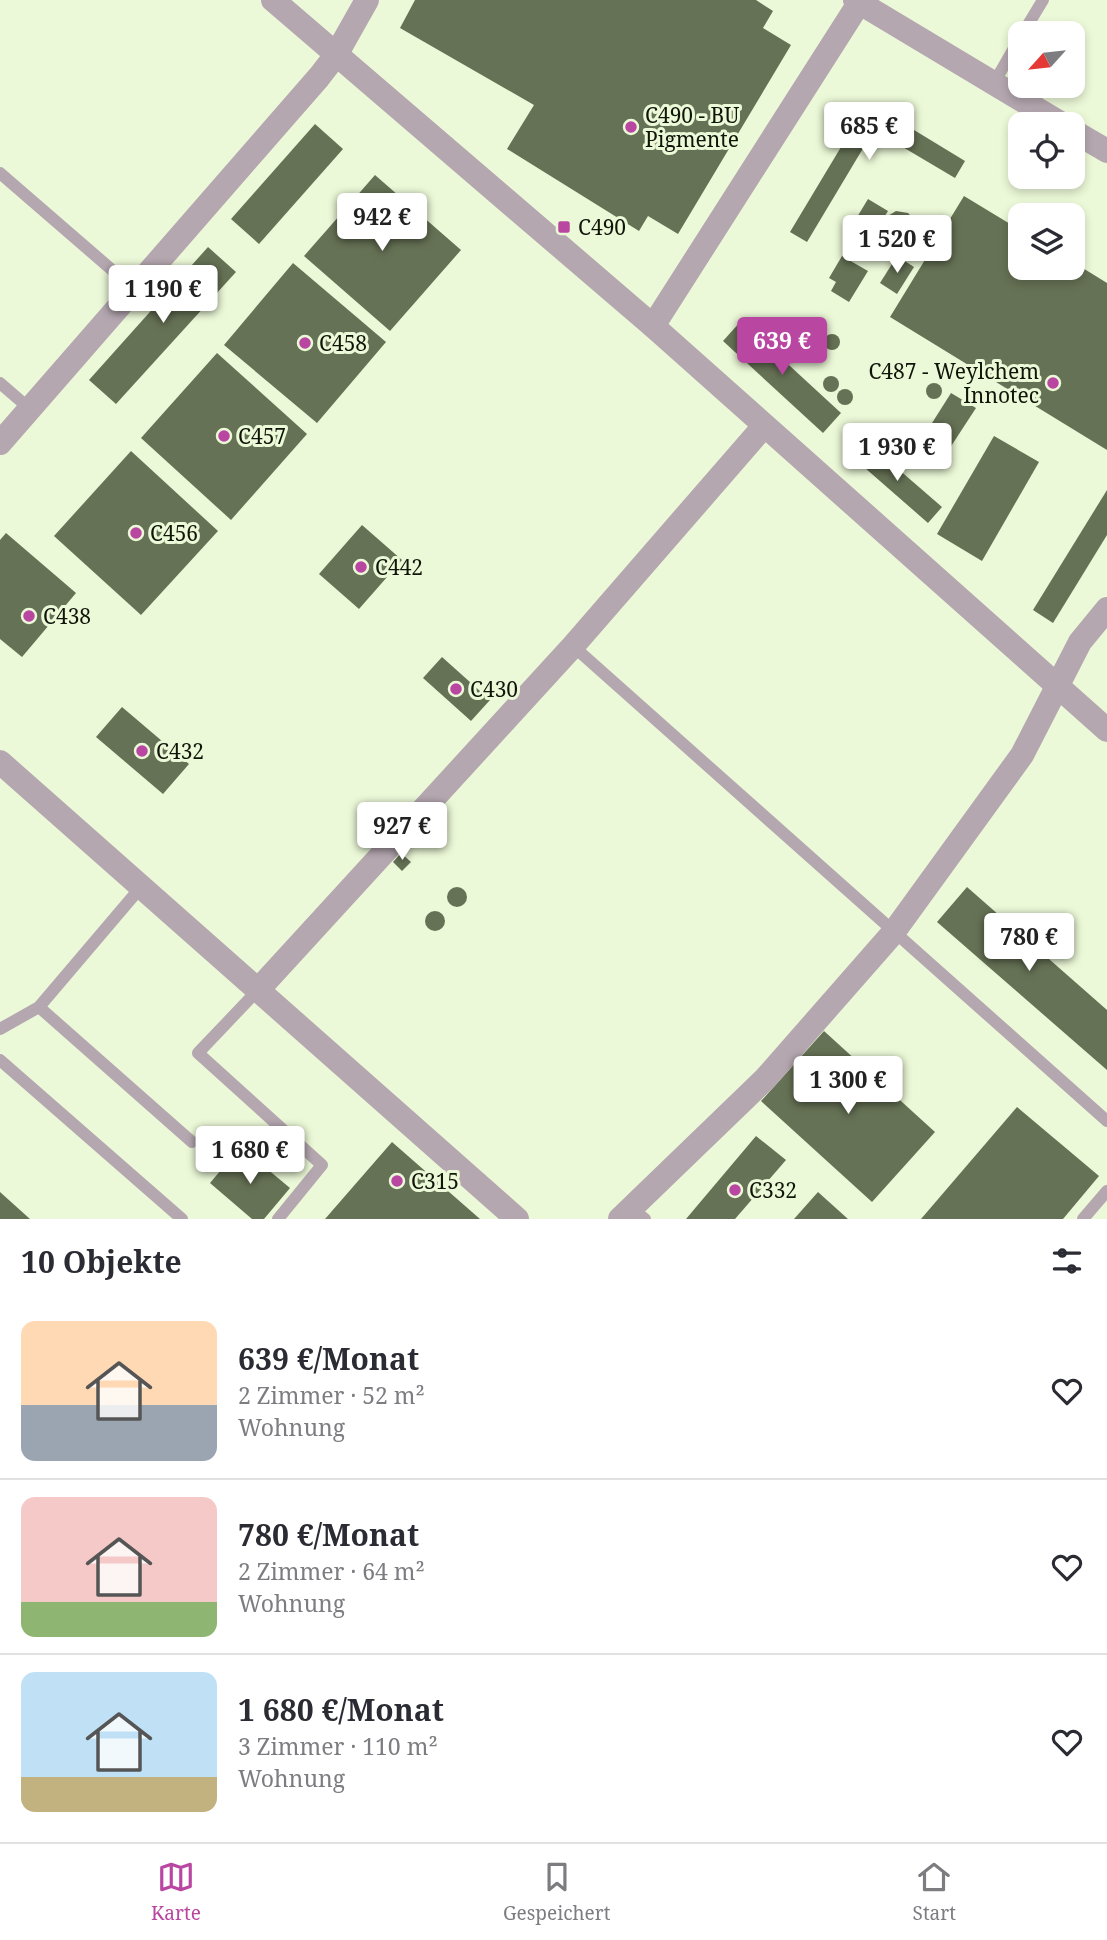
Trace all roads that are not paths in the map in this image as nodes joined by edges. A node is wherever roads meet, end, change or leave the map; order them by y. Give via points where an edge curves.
1 (273, 0) edge
2 (367, 0) edge
3 (1043, 0) edge
4 (859, 1) edge
5 (1030, 21) edge
6 (337, 55) junction
7 (1008, 59) edge
8 (994, 83) junction
9 (1042, 112) edge
10 (1085, 138) edge
11 (1107, 151) edge
12 (0, 173) edge
13 (134, 289) junction
14 (653, 326) junction
15 (0, 383) edge
16 (30, 409) junction
17 (764, 426) junction
18 (0, 443) edge
19 (1107, 609) edge
20 (573, 646) junction
21 (1056, 685) junction
22 (1107, 730) edge
23 (0, 762) edge
24 (141, 887) junction
25 (894, 933) junction
26 (258, 990) junction
27 (39, 1007) junction
28 (0, 1029) edge
29 (0, 1060) edge
30 (1107, 1121) edge
31 (192, 1142) dead end
32 (1107, 1191) edge
33 (632, 1215) edge
34 (182, 1219) edge
35 (278, 1219) edge
36 (517, 1219) edge
37 (1083, 1219) edge

1 - 6 street
2 - 6 street
3 - 5 lane
4 - 8 street
4 - 14 street
6 - 13 street
6 - 14 street
7 - 8 lane
8 - 9 street
10 - 11 street
12 - 13 lane
13 - 16 street
14 - 17 street
15 - 16 lane
16 - 18 street
17 - 20 street
17 - 21 street
19 - 21 street via 1080,642
20 - 25 lane
20 - 26 street
21 - 22 street
21 - 25 street via 1022,754
23 - 24 street
24 - 26 street
24 - 27 lane
25 - 30 lane
25 - 33 street via 765,1079
26 - 35 lane via 198,1053 323,1165
26 - 36 street
27 - 28 lane
27 - 31 lane
29 - 34 lane
32 - 37 lane

